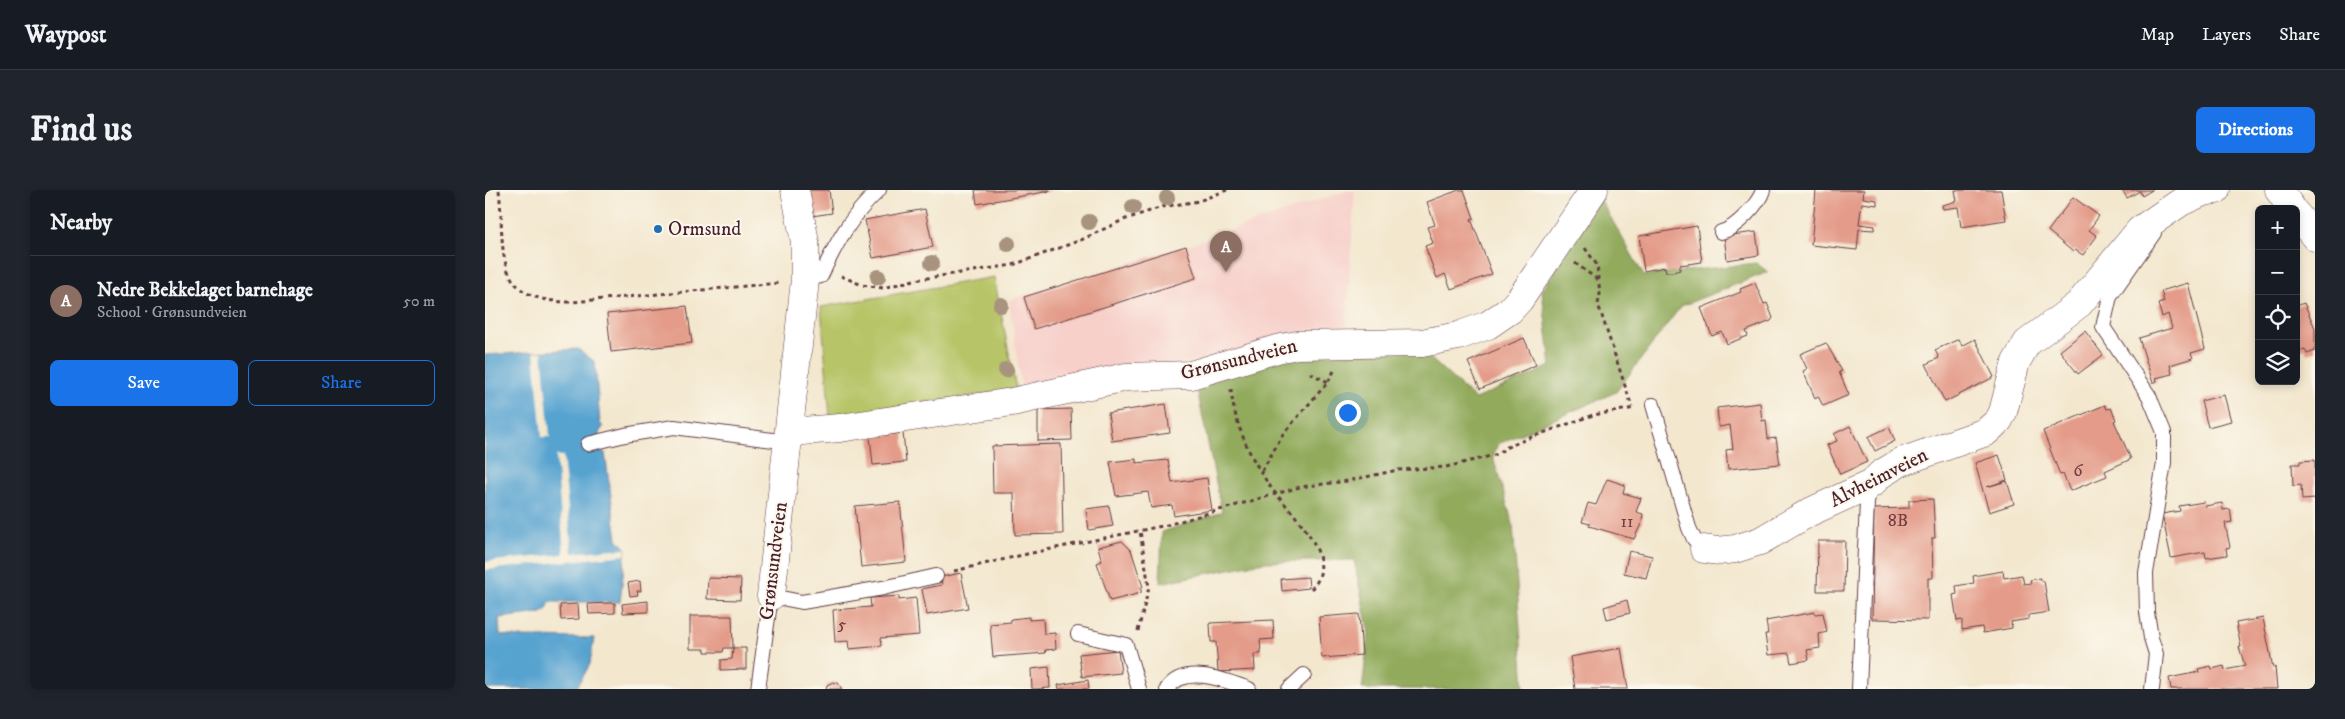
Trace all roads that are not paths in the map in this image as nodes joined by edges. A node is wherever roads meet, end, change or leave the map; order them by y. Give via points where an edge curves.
1 (795, 190) edge
2 (879, 190) edge
3 (1594, 190) edge
4 (1763, 190) edge
5 (2216, 190) edge
6 (2279, 190) edge
7 (2289, 205) edge
8 (2160, 216) junction
9 (2300, 219) edge
10 (1721, 232) dead end
11 (2315, 237) edge
12 (813, 278) junction
13 (1653, 405) road end
14 (788, 437) junction
15 (588, 444) dead end
16 (1871, 484) junction
17 (1702, 553) joint
18 (935, 576) road end
19 (771, 596) junction
20 (1078, 634) dead end
21 (1304, 675) dead end
22 (758, 689) edge
23 (1139, 689) edge
24 (1167, 689) edge
25 (1249, 689) edge
26 (1289, 689) edge
27 (1859, 689) edge
28 (2151, 689) edge

1 - 12 street, Grønsundveien
2 - 12 lane via 860,208
3 - 14 street, Grønsundveien via 1510,310 1488,325 1458,336 1422,343 1297,345 1191,375 1126,377 1012,402
4 - 10 lane via 1757,203
5 - 8 street, Alvheimveien via 2181,202
6 - 7 street
8 - 16 street, Alvheimveien via 2140,230 2079,304 2027,343 2016,362 2003,412 1994,426 1901,462
8 - 28 lane via 2159,226 2110,296 2103,327 2149,396 2164,432 2164,463 2146,573 2147,612 2156,654
9 - 11 street
12 - 14 street, Grønsundveien
13 - 17 lane via 1689,528
14 - 15 lane via 674,428
14 - 19 street, Grønsundveien
16 - 17 street, Alvheimveien via 1810,512 1760,541 1735,549
16 - 27 lane via 1867,502
18 - 19 lane via 802,602
19 - 22 lane, Grønsundveien
20 - 23 lane via 1127,645
21 - 26 lane
24 - 25 lane via 1181,677 1190,676 1213,678

